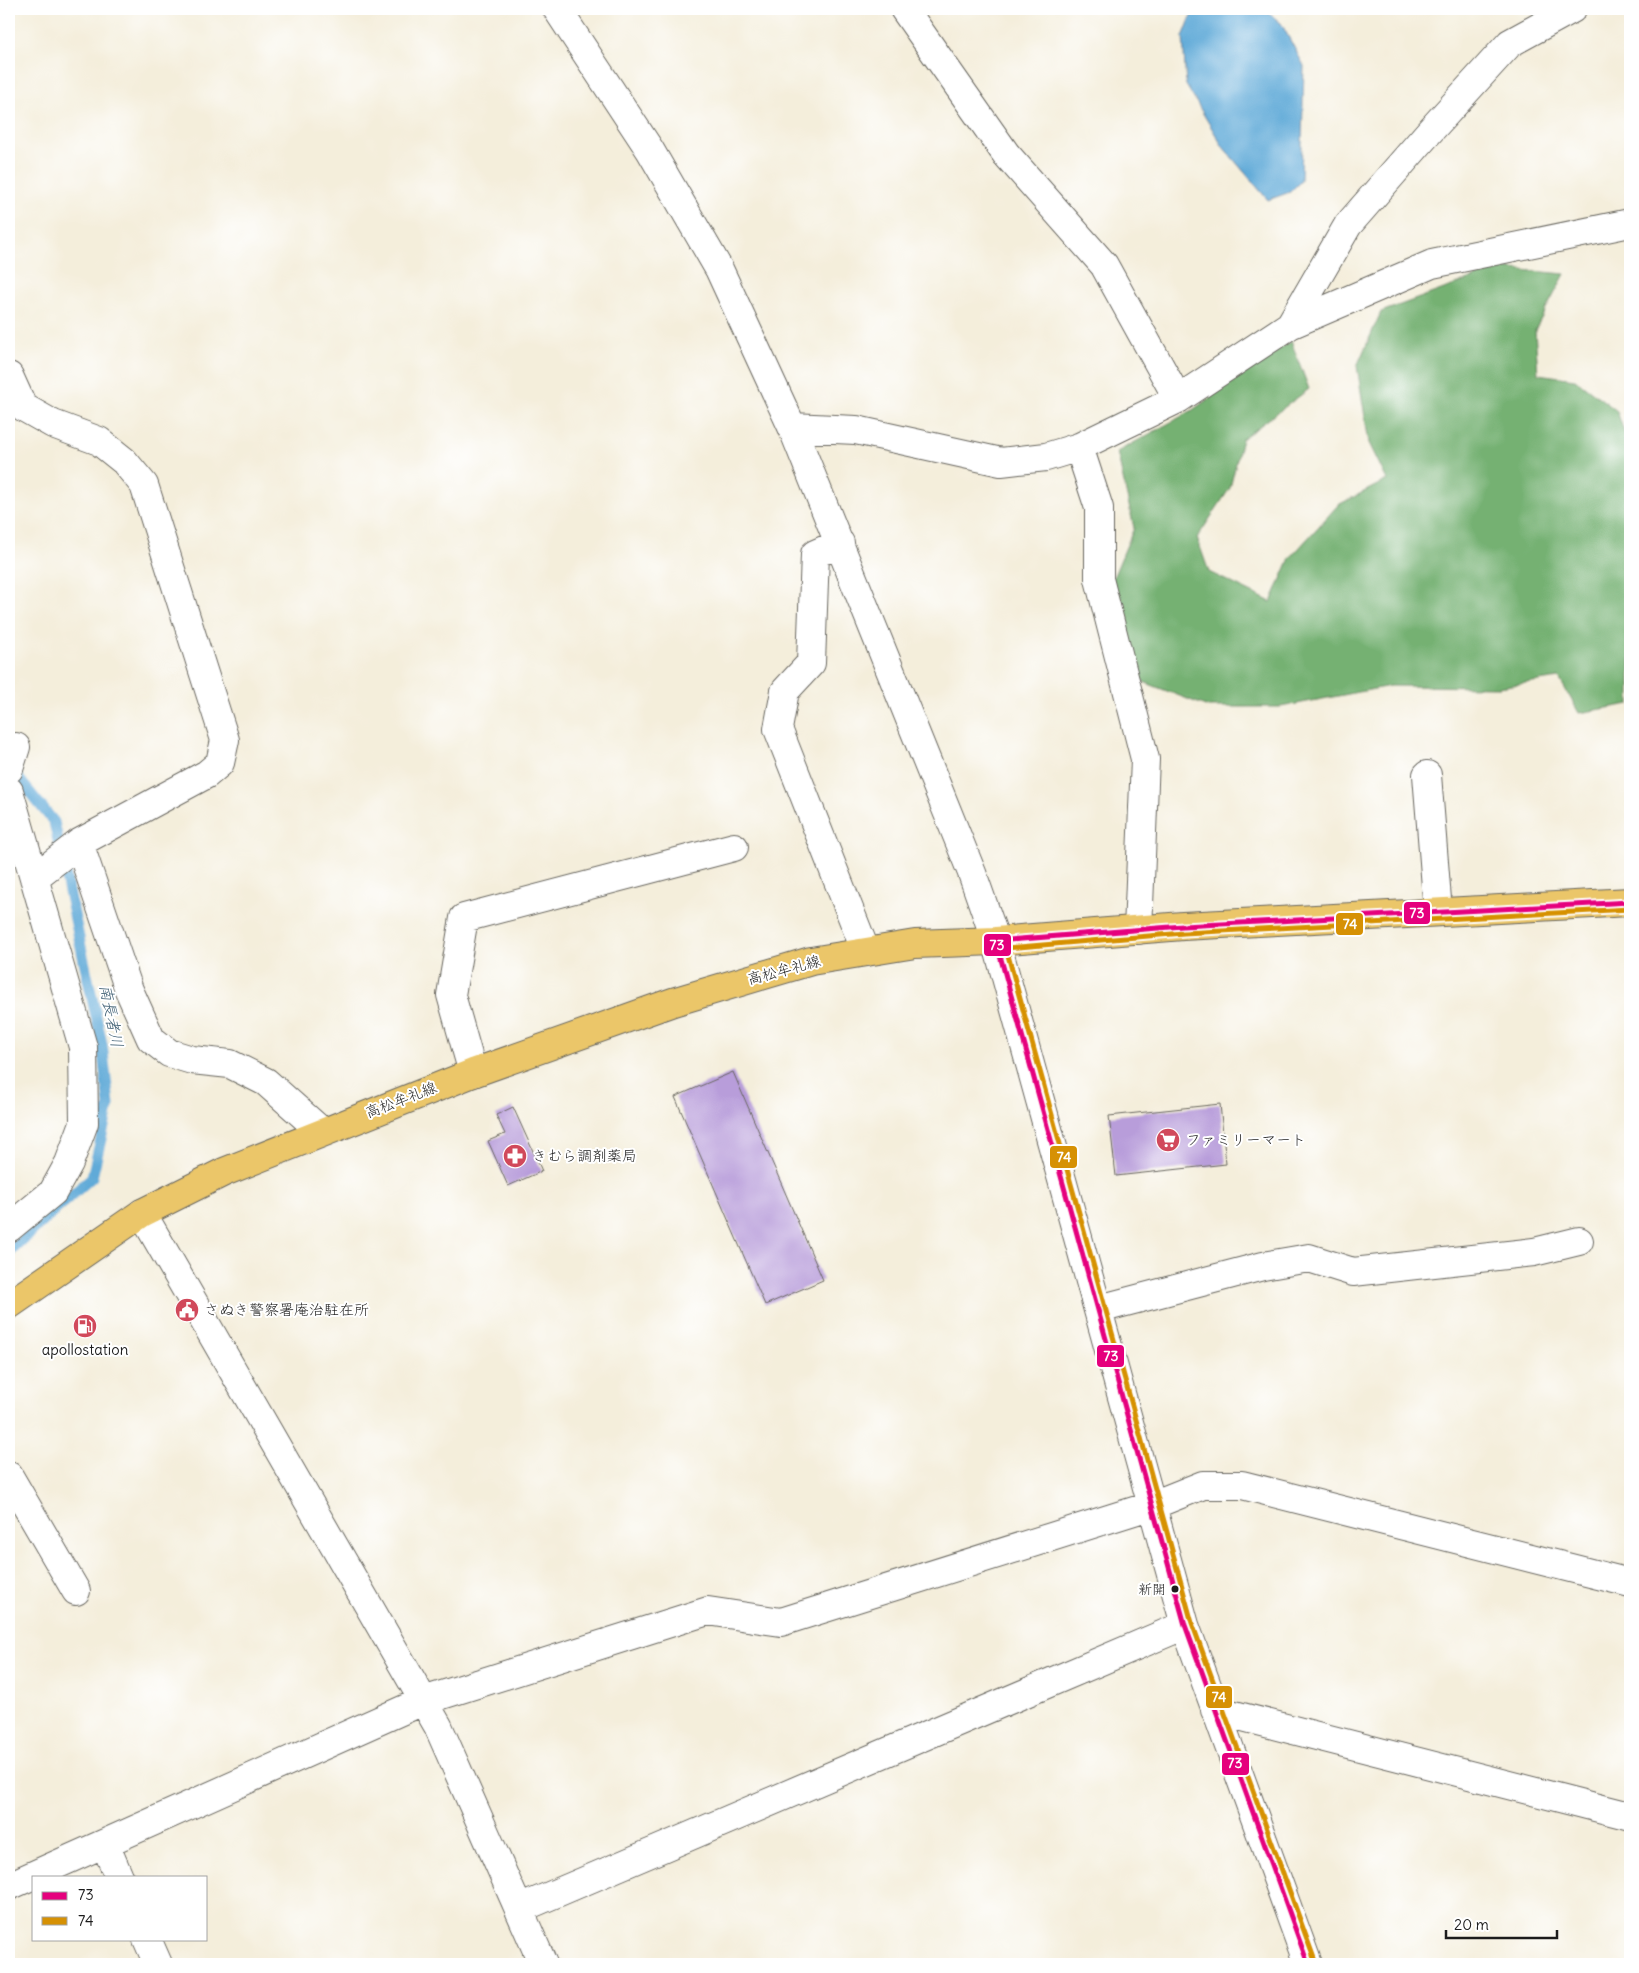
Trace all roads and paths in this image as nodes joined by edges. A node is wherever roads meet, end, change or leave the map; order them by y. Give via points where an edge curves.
1 (557, 9) edge
2 (904, 9) edge
3 (1572, 9) edge
4 (1630, 223) edge
5 (1290, 325) junction
6 (9, 376) edge
7 (1178, 399) junction
8 (792, 427) junction
9 (1078, 447) junction
10 (840, 543) junction
11 (1427, 775) dead end
12 (9, 791) edge
13 (734, 847) dead end
14 (73, 848) junction
15 (39, 875) junction
16 (1630, 902) edge
17 (1438, 912) junction
18 (1138, 930) junction
19 (996, 941) junction
20 (866, 952) junction
21 (473, 1073) junction
22 (321, 1131) junction
23 (142, 1213) junction
24 (9, 1228) edge
25 (1579, 1241) dead end
26 (9, 1305) edge
27 (1099, 1309) junction
28 (9, 1476) edge
29 (1154, 1505) junction
30 (1630, 1584) edge
31 (76, 1591) dead end
32 (1185, 1625) junction
33 (423, 1701) junction
34 (1215, 1710) junction
35 (1630, 1816) edge
36 (105, 1844) junction
37 (120, 1876) edge
38 (9, 1886) edge
39 (518, 1909) junction
40 (147, 1940) edge
41 (158, 1964) edge
42 (543, 1964) edge
43 (1308, 1964) edge

1 - 8 street via 650,150 718,269
2 - 7 street via 1006,154 1104,265
3 - 5 street via 1510,43 1430,131 1348,225
4 - 5 street via 1432,264
5 - 7 street
6 - 14 street via 23,406 53,424 99,441 124,461 144,485 225,740 220,763 207,774
7 - 9 street
8 - 9 street via 856,430 1001,462 1046,457
8 - 10 street
9 - 18 street via 1099,508 1099,579 1145,759
10 - 19 street
10 - 20 street via 815,554 811,663 785,691 778,729
11 - 17 street
12 - 15 street
13 - 21 street via 464,918 451,994
14 - 15 street
14 - 22 street via 151,1039 169,1054 230,1064 266,1082
15 - 24 street via 83,1047 84,1123 69,1163 53,1192
16 - 17 main road, 高松牟礼線
17 - 18 main road, 高松牟礼線
18 - 19 main road, 高松牟礼線
19 - 20 main road, 高松牟礼線 via 915,944
19 - 27 street
20 - 21 main road, 高松牟礼線 via 811,961 673,1002
21 - 22 main road, 高松牟礼線
22 - 23 main road, 高松牟礼線 via 224,1172
23 - 26 main road, 高松牟礼線
23 - 33 street
25 - 27 street via 1534,1252 1353,1272 1309,1258 1263,1266
27 - 29 street
28 - 31 street
29 - 30 street via 1202,1485 1242,1486
29 - 32 street
29 - 33 street via 781,1622 708,1611
32 - 34 street
32 - 39 street
33 - 36 street
33 - 39 street via 438,1726
34 - 35 street
34 - 43 street
36 - 37 street
36 - 38 street
39 - 42 street
40 - 41 street

